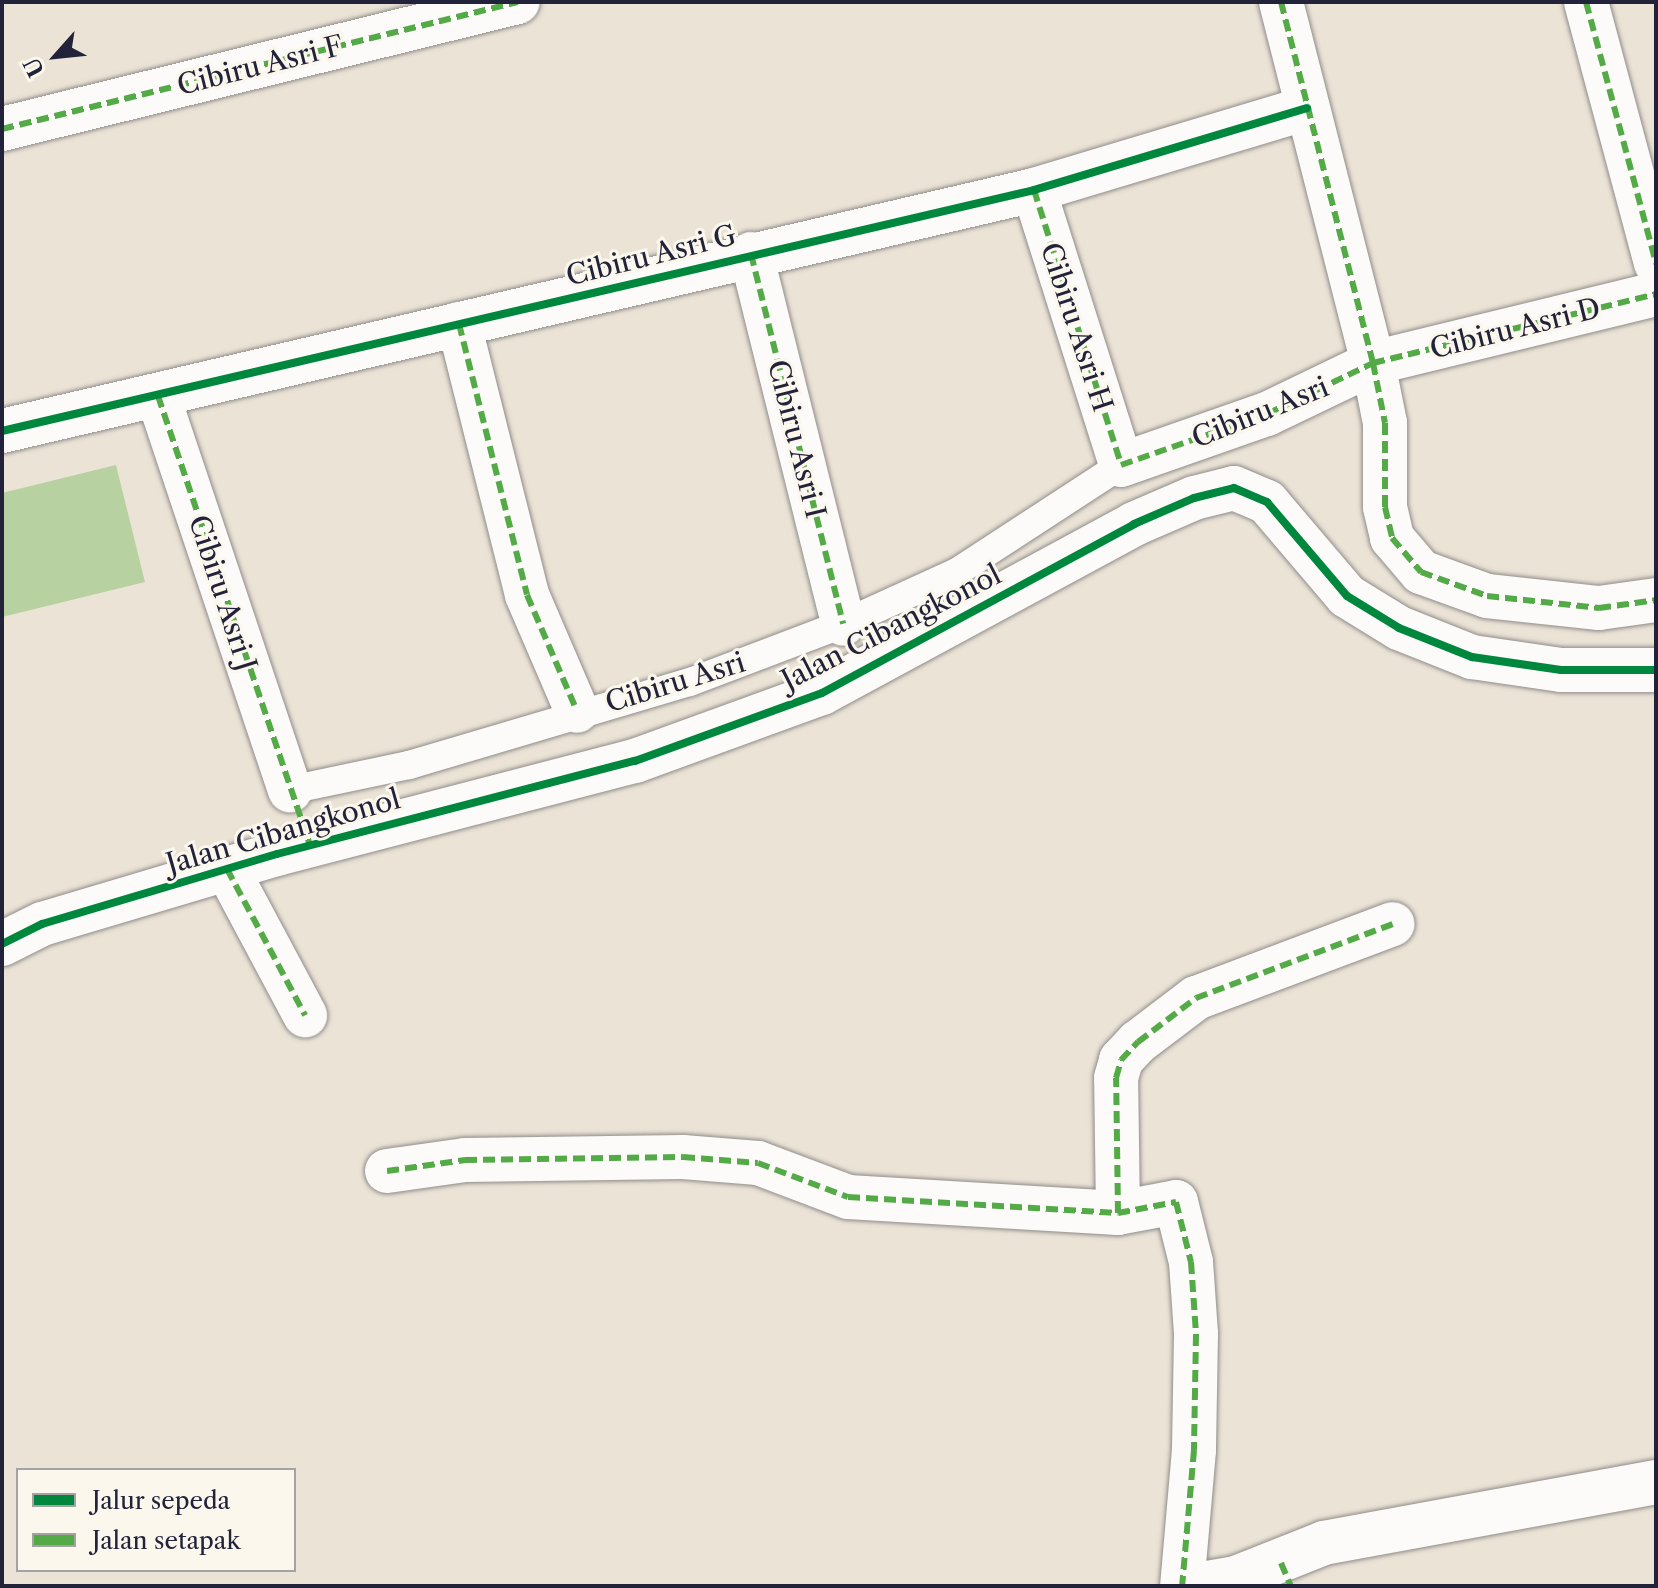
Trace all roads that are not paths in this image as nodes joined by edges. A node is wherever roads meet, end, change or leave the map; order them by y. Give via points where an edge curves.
1 (518, 2) edge
2 (1281, 2) edge
3 (1586, 2) edge
4 (1307, 108) junction
5 (2, 129) edge
6 (1034, 190) junction
7 (751, 254) junction
8 (1656, 264) edge
9 (1656, 294) edge
10 (459, 324) junction
11 (1373, 363) junction
12 (158, 396) junction
13 (2, 431) edge
14 (1121, 465) junction
15 (1656, 600) edge
16 (843, 624) junction
17 (1656, 670) edge
18 (577, 711) junction
19 (290, 790) joint
20 (227, 869) junction
21 (1393, 924) dead end
22 (2, 944) edge
23 (305, 1015) dead end
24 (387, 1171) dead end
25 (1118, 1213) junction
26 (1656, 1482) edge
27 (1286, 1574) edge
28 (1182, 1586) edge
29 (1190, 1586) edge

1 - 5 street, Cibiru Asri F
2 - 4 street
3 - 8 street
4 - 6 street, Cibiru Asri G
4 - 11 street
6 - 7 street, Cibiru Asri G
6 - 14 street, Cibiru Asri H
7 - 10 street, Cibiru Asri G
7 - 16 street, Cibiru Asri I
9 - 11 street, Cibiru Asri D
10 - 12 street, Cibiru Asri G
10 - 18 street via 527,595
11 - 14 street, Cibiru Asri via 1267,414
11 - 15 street via 1385,423 1385,507 1392,538 1421,572 1487,596 1599,608
12 - 13 street, Cibiru Asri G
12 - 19 street, Cibiru Asri J
14 - 16 lane, Cibiru Asri via 957,572
16 - 18 lane, Cibiru Asri via 690,682
17 - 20 street, Jalan Cibangkonol via 1561,670 1472,657 1399,628 1347,596 1267,502 1234,488 1194,498 1134,524 822,693 635,761
18 - 19 lane, Cibiru Asri via 409,765
20 - 22 street, Jalan Cibangkonol via 42,924
20 - 23 street
21 - 25 street via 1196,998 1138,1042 1121,1060 1116,1078
24 - 25 street via 465,1160 683,1157 758,1163 848,1197
25 - 28 street via 1176,1202 1183,1212 1196,1334 1194,1450
26 - 27 street via 1324,1543
27 - 29 street

